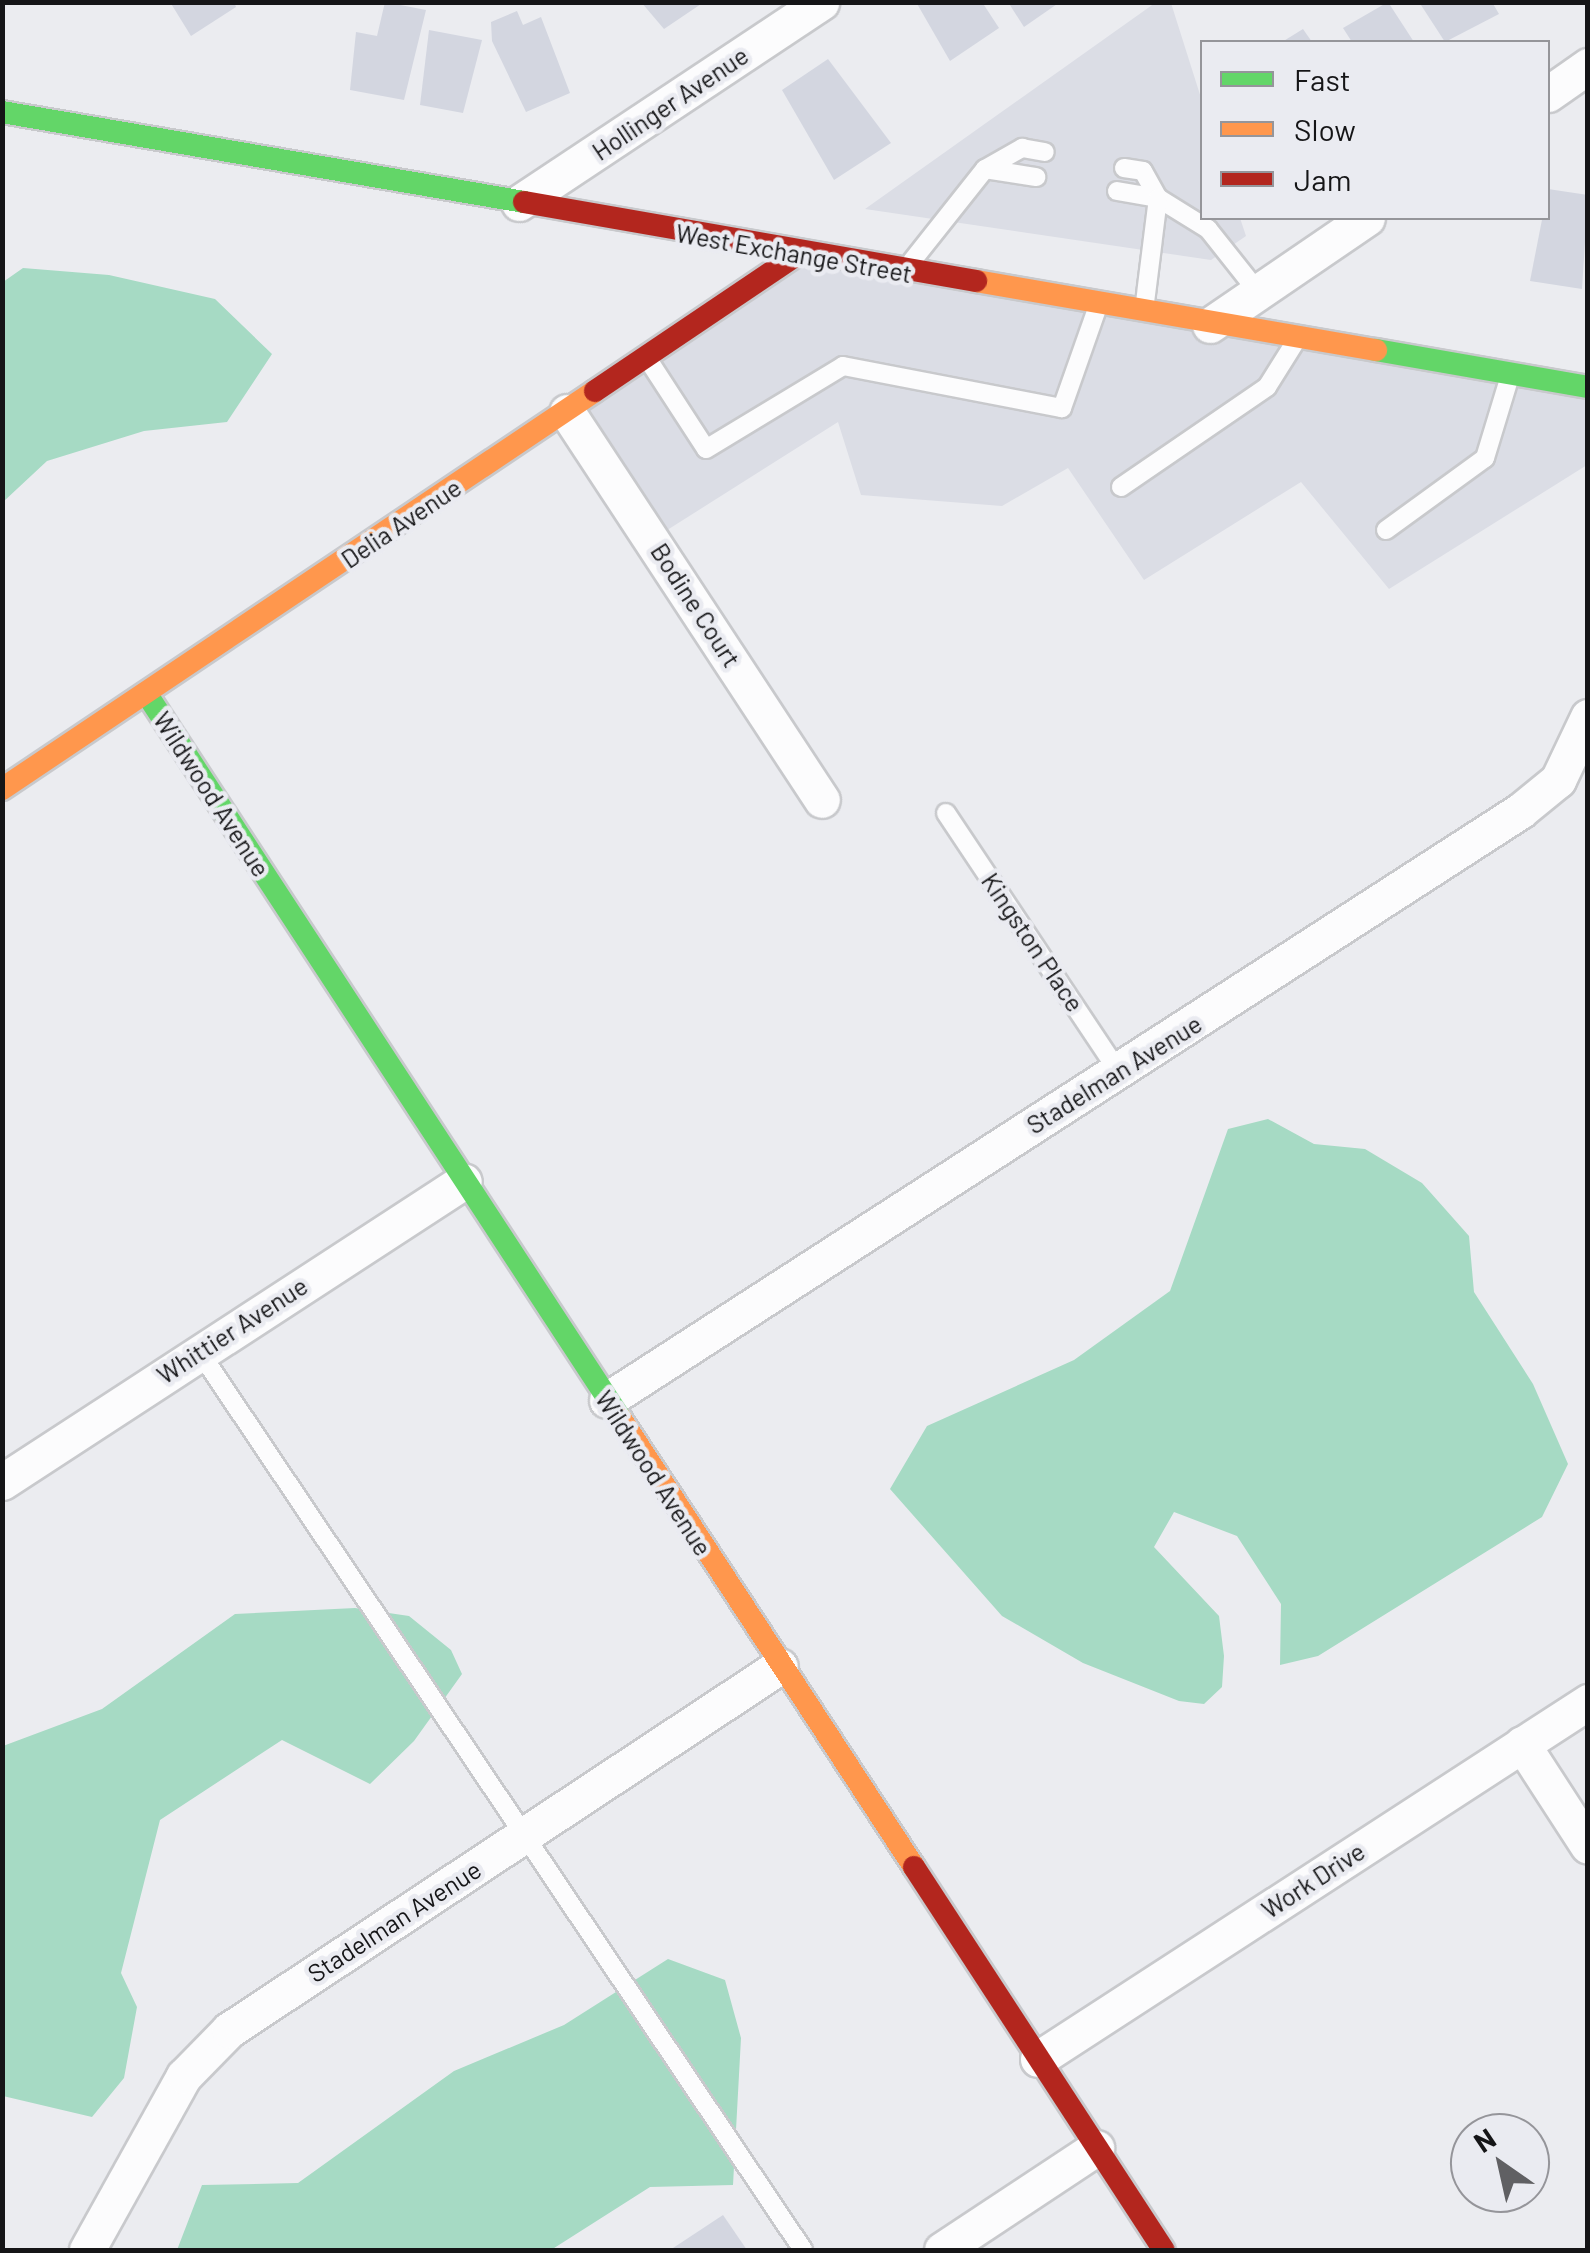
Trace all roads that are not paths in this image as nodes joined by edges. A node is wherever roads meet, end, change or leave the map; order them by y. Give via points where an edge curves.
1 (822, 2) edge
2 (1588, 66) edge
3 (1550, 93) edge
4 (2, 112) edge
5 (1045, 152) dead end
6 (1124, 168) dead end
7 (985, 169) junction
8 (1036, 177) dead end
9 (1118, 191) dead end
10 (1158, 198) junction
11 (519, 204) junction
12 (1364, 220) edge
13 (798, 254) junction
14 (903, 272) junction
15 (1258, 292) junction
16 (1098, 306) junction
17 (1144, 314) junction
18 (1210, 325) junction
19 (1297, 339) junction
20 (647, 358) junction
21 (1511, 374) junction
22 (1588, 388) edge
23 (568, 412) junction
24 (1121, 487) dead end
25 (1386, 530) dead end
26 (146, 694) junction
27 (1584, 741) edge
28 (2, 789) edge
29 (822, 800) dead end
30 (946, 813) dead end
31 (1119, 1072) junction
32 (464, 1180) junction
33 (199, 1350) junction
34 (607, 1400) junction
35 (2, 1482) edge
36 (780, 1666) junction
37 (1588, 1702) edge
38 (1522, 1744) junction
39 (521, 1837) junction
40 (1588, 1846) edge
41 (1038, 2060) junction
42 (1096, 2148) junction
43 (87, 2250) edge
44 (803, 2250) edge
45 (942, 2250) edge
46 (1164, 2250) edge

1 - 11 street, Hollinger Avenue
2 - 3 street
4 - 11 street, West Exchange Street
5 - 7 lane via 1022,148
6 - 10 lane via 1143,171
7 - 8 lane
7 - 14 lane
9 - 10 lane
10 - 15 lane via 1208,229
10 - 17 lane
11 - 13 street, West Exchange Street
12 - 15 street
13 - 14 street, West Exchange Street
13 - 20 street, Delia Avenue
14 - 16 street, West Exchange Street
15 - 18 street
16 - 17 street, West Exchange Street
16 - 20 lane via 1062,408 842,366 706,449
17 - 18 street, West Exchange Street
18 - 19 street, West Exchange Street
19 - 21 street, West Exchange Street
19 - 24 lane via 1268,387
20 - 23 street, Delia Avenue
21 - 22 street, West Exchange Street
21 - 25 lane via 1485,458
23 - 26 street, Delia Avenue
23 - 29 street, Bodine Court
26 - 28 street, Delia Avenue
26 - 32 street, Wildwood Avenue
27 - 31 street, Stadelman Avenue via 1558,780 1520,810
30 - 31 lane, Kingston Place
31 - 34 street, Stadelman Avenue
32 - 33 street, Whittier Avenue
32 - 34 street, Wildwood Avenue
33 - 35 street, Whittier Avenue
33 - 39 lane
34 - 36 street, Wildwood Avenue
36 - 39 street, Stadelman Avenue
36 - 41 street, Wildwood Avenue
37 - 38 street, Work Drive
38 - 40 street
38 - 41 street, Work Drive
39 - 43 street, Stadelman Avenue via 199,2058
39 - 44 lane
41 - 42 street, Wildwood Avenue
42 - 45 street
42 - 46 street, Wildwood Avenue

